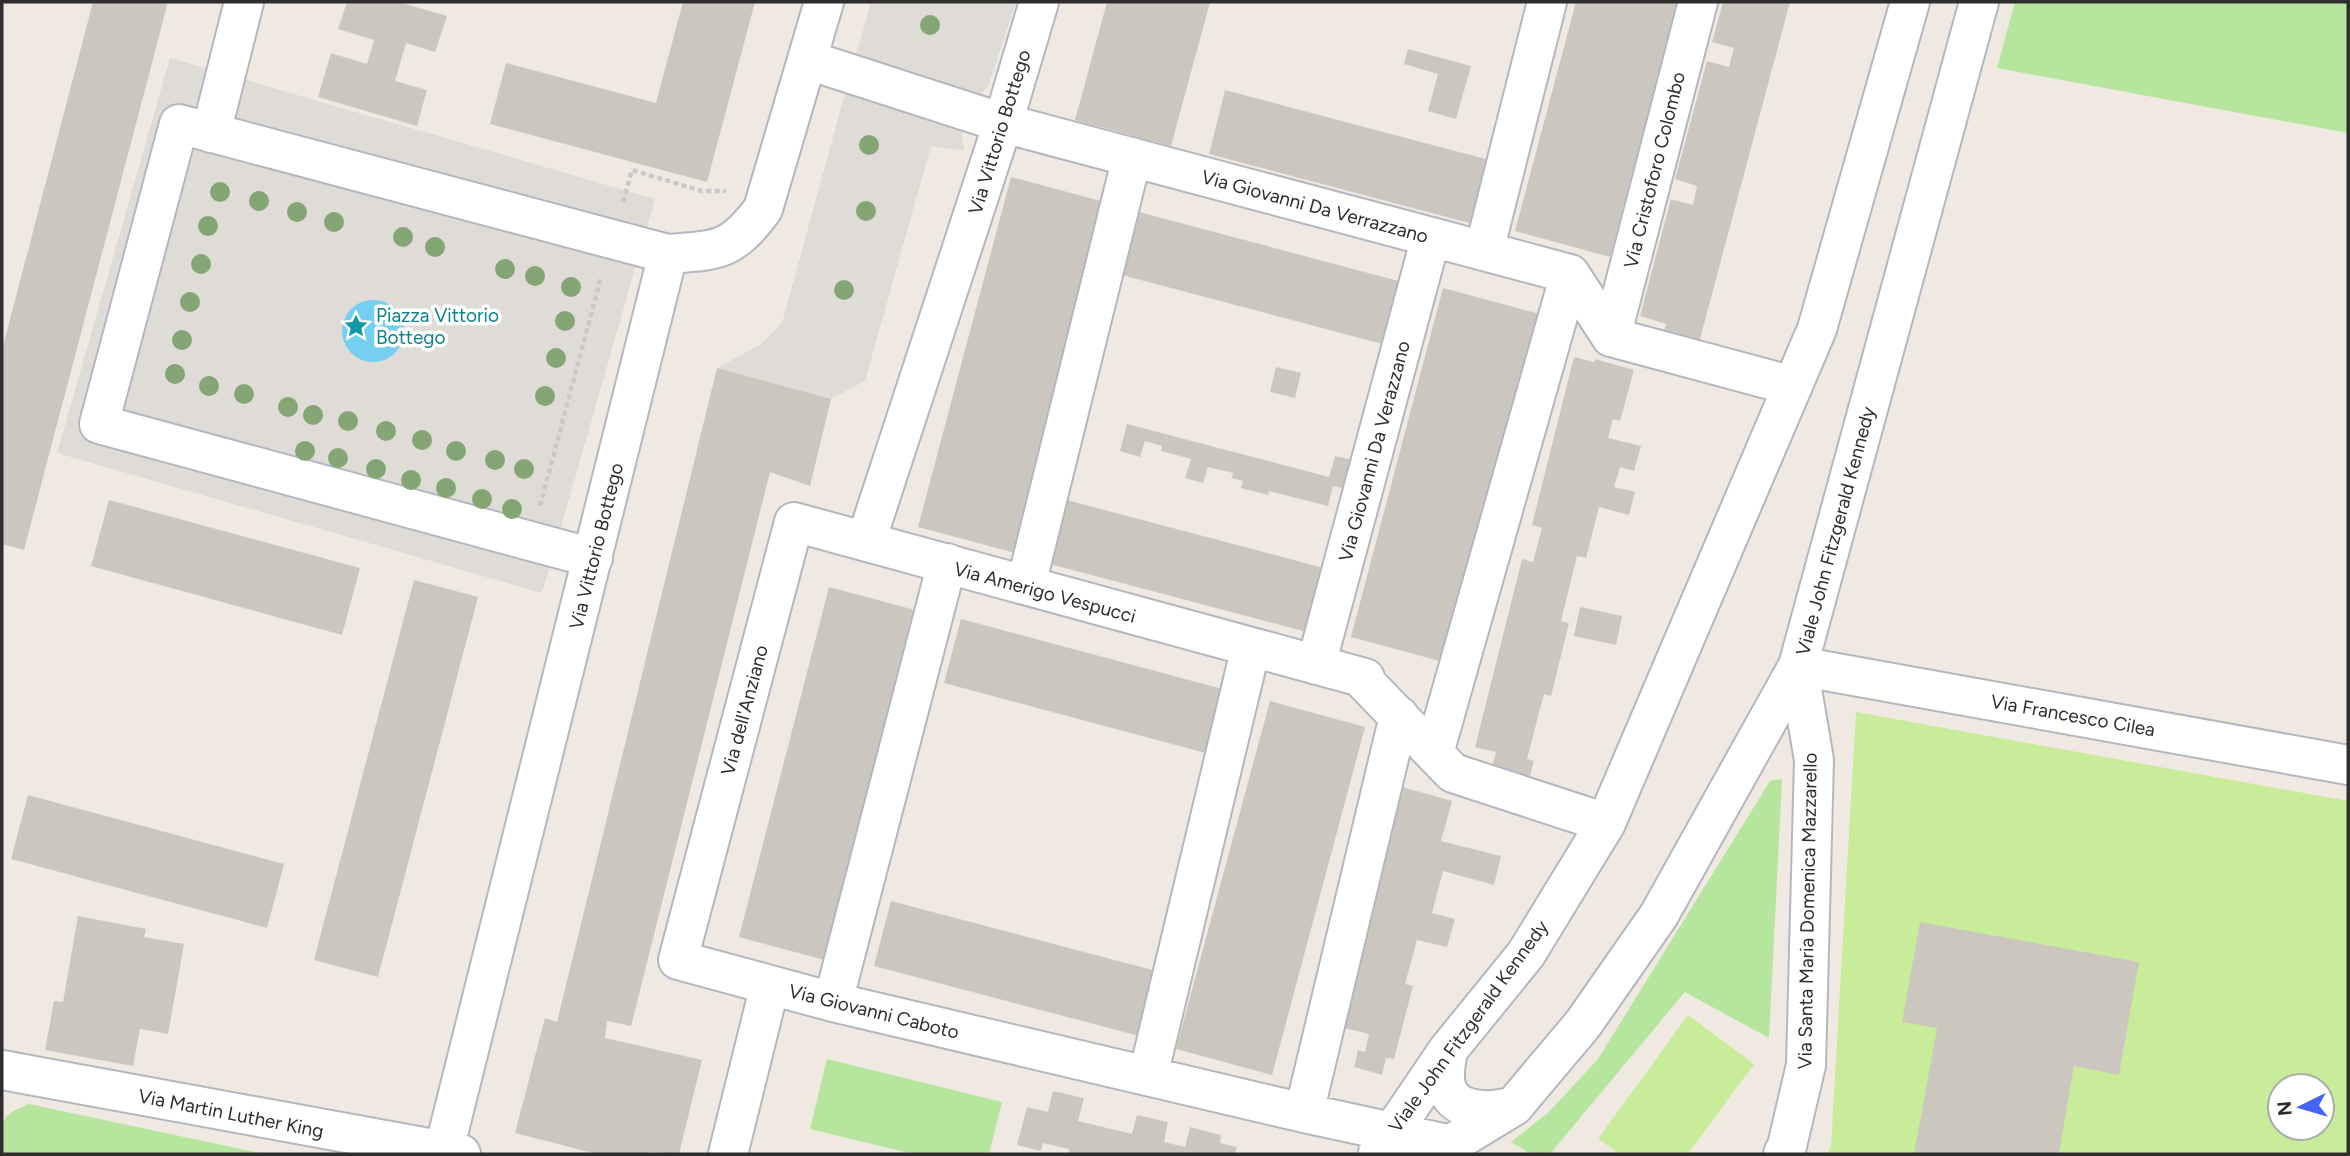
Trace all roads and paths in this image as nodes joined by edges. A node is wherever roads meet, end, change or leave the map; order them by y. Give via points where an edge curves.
1 (244, 2) edge
2 (824, 2) edge
3 (1039, 2) edge
4 (1547, 2) edge
5 (1698, 2) edge
6 (1910, 2) edge
7 (1979, 2) edge
8 (808, 60) junction
9 (1003, 123) junction
10 (211, 133) junction
11 (1132, 158) junction
12 (1431, 237) junction
13 (1484, 251) junction
14 (668, 254) junction
15 (1570, 274) junction
16 (1611, 337) junction
17 (1793, 386) junction
18 (866, 541) junction
19 (593, 558) junction
20 (947, 563) junction
21 (1026, 585) junction
22 (1251, 647) junction
23 (1316, 665) junction
24 (1798, 666) junction
25 (1399, 716) junction
26 (1434, 753) junction
27 (2348, 765) edge
28 (1606, 823) junction
29 (770, 985) junction
30 (833, 1002) junction
31 (1448, 1050) junction
32 (2, 1070) edge
33 (1148, 1076) junction
34 (1514, 1107) junction
35 (1304, 1113) junction
36 (1383, 1143) edge
37 (1443, 1150) edge
38 (449, 1154) edge
39 (729, 1154) edge
40 (1783, 1154) edge

1 - 10 street
2 - 8 street
3 - 9 street, Via Vittorio Bottego
4 - 13 street
5 - 16 street, Via Cristoforo Colombo
6 - 17 street, Viale John Fitzgerald Kennedy via 1817,329
7 - 24 street, Viale John Fitzgerald Kennedy
8 - 9 street, Via Giovanni Da Verrazzano
8 - 14 street via 763,209 750,227 728,244 703,252
9 - 11 street, Via Giovanni Da Verrazzano
9 - 18 street, Via Vittorio Bottego
10 - 14 street
10 - 19 street via 179,124 99,424
11 - 12 street, Via Giovanni Da Verrazzano
11 - 21 street
12 - 13 street, Via Giovanni Da Verrazzano
12 - 23 street, Via Giovanni Da Verazzano
13 - 15 street, Via Giovanni Da Verrazzano
14 - 19 street, Via Vittorio Bottego
15 - 16 street
15 - 26 street
16 - 17 street
17 - 28 street, Viale John Fitzgerald Kennedy
18 - 20 street, Via dell'Anziano
18 - 29 street, Via dell'Anziano via 794,522 678,960
19 - 38 street, Via Vittorio Bottego
20 - 21 street, Via Amerigo Vespucci
20 - 30 street, Via Amerigo Vespucci
21 - 22 street, Via Amerigo Vespucci
22 - 23 street, Via Amerigo Vespucci
22 - 33 street
23 - 25 street, Via Amerigo Vespucci via 1365,678
24 - 27 street, Via Francesco Cilea
24 - 34 street, Viale John Fitzgerald Kennedy via 1659,915 1583,1024
24 - 40 street, Via Santa Maria Domenica Mazzarello via 1814,760 1806,1037 1805,1065
25 - 26 street, Via Amerigo Vespucci
25 - 35 street
26 - 28 street, Via Amerigo Vespucci via 1453,773
28 - 31 street, Viale John Fitzgerald Kennedy via 1526,954
29 - 30 street, Via Giovanni Caboto
29 - 39 street, Via Giovanni Caboto
30 - 33 street, Via Giovanni Caboto
31 - 34 street via 1444,1075 1449,1093 1461,1105 1478,1111
31 - 36 street, Viale John Fitzgerald Kennedy
32 - 38 street, Via Martin Luther King
33 - 35 street, Via Giovanni Caboto
34 - 37 street, Viale John Fitzgerald Kennedy
35 - 36 street, Via Giovanni Caboto
36 - 37 street, Via Giovanni Caboto

